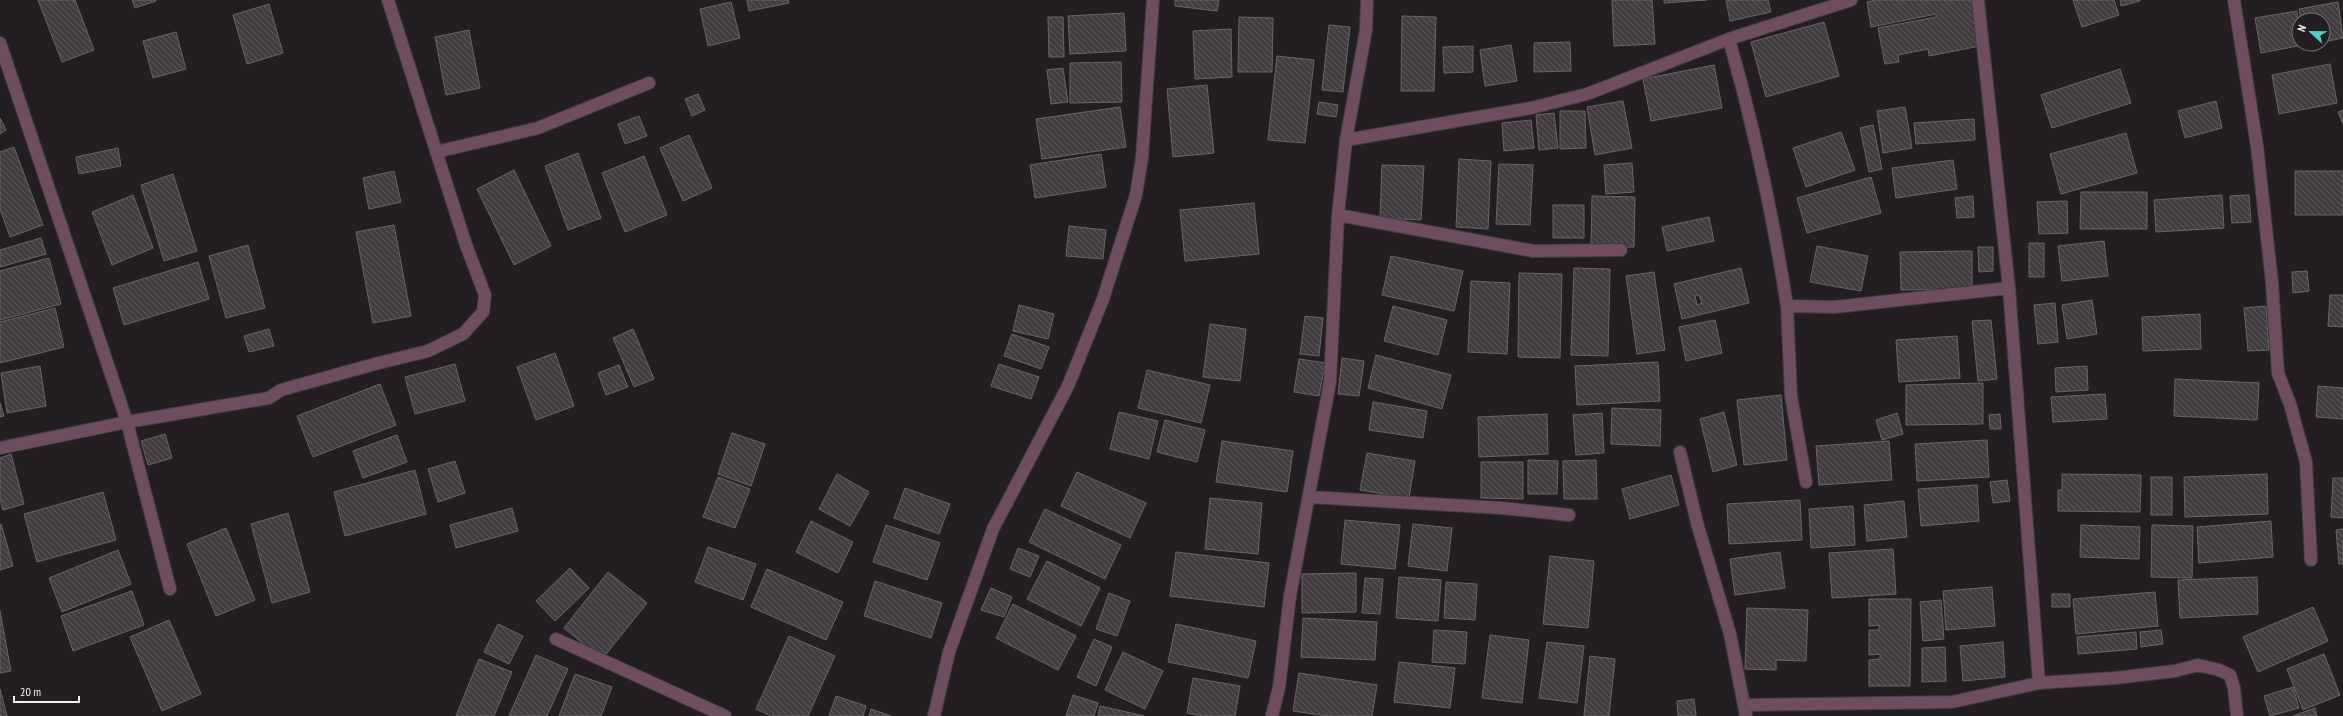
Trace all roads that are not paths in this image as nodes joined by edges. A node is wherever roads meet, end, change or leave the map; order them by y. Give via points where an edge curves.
1 (388, 0) edge
2 (1153, 0) edge
3 (1367, 0) edge
4 (1851, 0) edge
5 (1978, 0) edge
6 (2234, 0) edge
7 (1729, 39) junction
8 (0, 43) edge
9 (649, 83) dead end
10 (1346, 140) junction
11 (436, 152) junction
12 (1338, 215) junction
13 (1622, 250) dead end
14 (2009, 288) junction
15 (1787, 306) junction
16 (127, 422) junction
17 (0, 448) edge
18 (1680, 452) dead end
19 (1806, 482) dead end
20 (1309, 497) junction
21 (1569, 515) dead end
22 (2311, 560) dead end
23 (170, 589) dead end
24 (556, 639) dead end
25 (2039, 683) junction
26 (1745, 710) edge
27 (725, 716) edge
28 (934, 716) edge
29 (1272, 716) edge
30 (2237, 716) edge

1 - 11 street
2 - 28 street via 1142,158 1136,195 1103,299 1068,386 994,529 949,652
3 - 10 street via 1366,30
4 - 7 street
5 - 14 street
6 - 22 street via 2257,146 2272,283 2278,373 2290,404 2306,462
7 - 10 street via 1587,94 1531,108
7 - 15 street via 1746,100 1776,237
8 - 16 street
9 - 11 street via 538,128
10 - 12 street
11 - 16 street via 485,295 483,312 463,334 428,351 281,390 269,398
12 - 13 street via 1533,251
12 - 20 street via 1330,382
14 - 15 street via 1835,307
14 - 25 street
15 - 19 street via 1791,396
16 - 17 street
16 - 23 street
18 - 26 street via 1697,522 1730,634
20 - 21 street via 1502,508
20 - 29 street via 1290,596 1279,687
24 - 27 street
25 - 26 street via 1952,702
25 - 30 street via 2115,678 2198,665 2230,675

